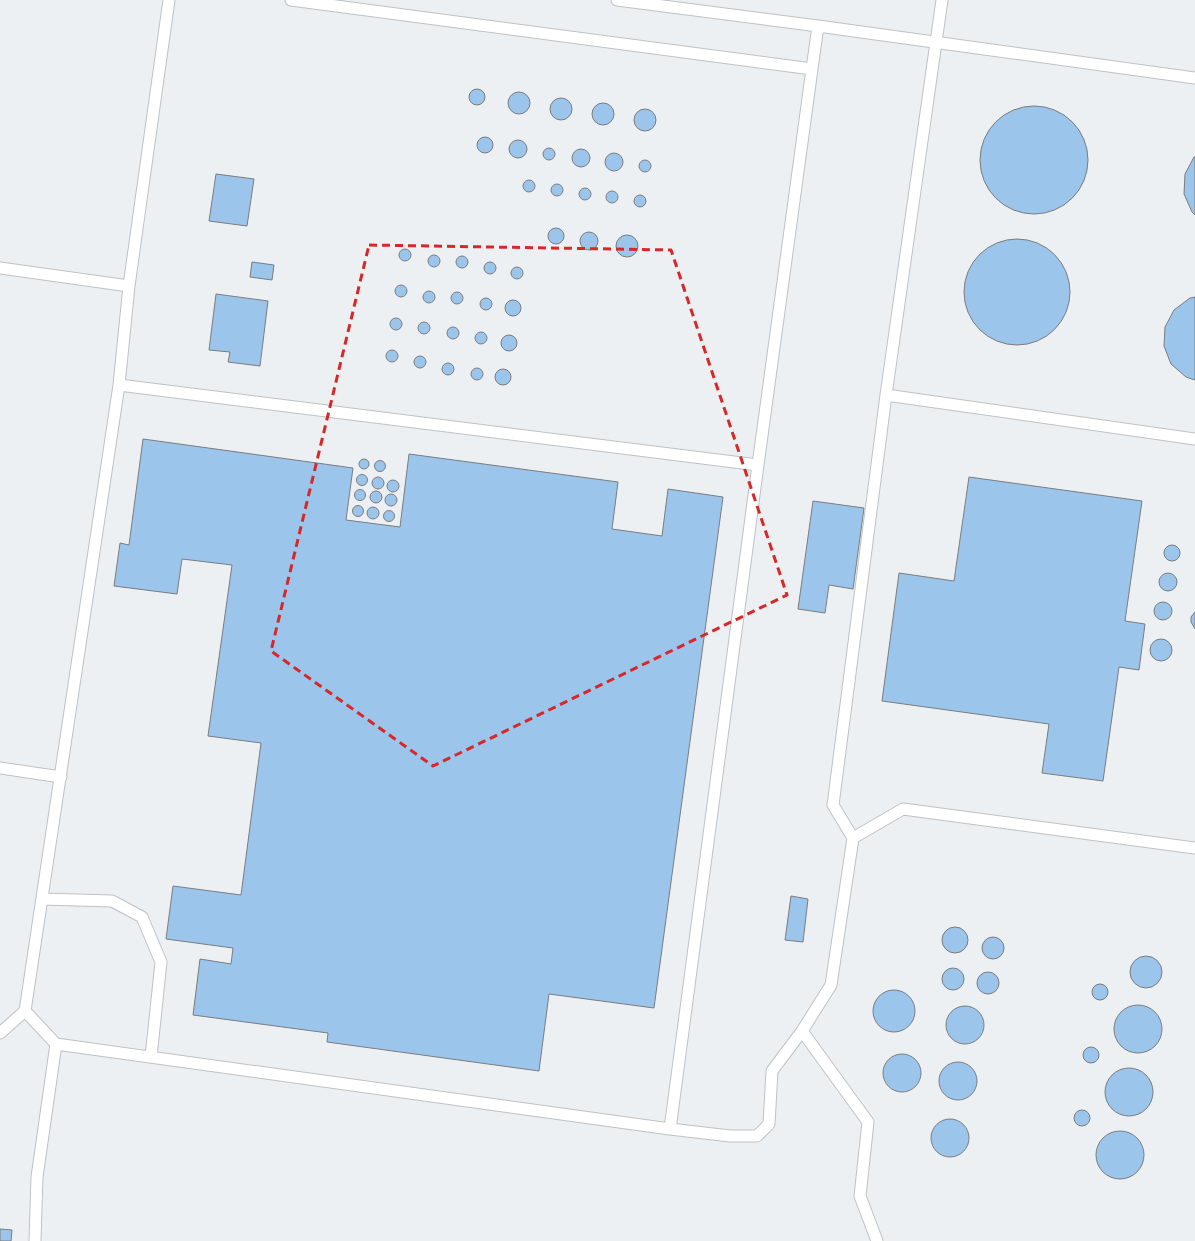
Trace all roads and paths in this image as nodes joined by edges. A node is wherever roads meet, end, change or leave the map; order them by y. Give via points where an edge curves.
1 (169, 0) edge
2 (291, 0) edge
3 (617, 0) edge
4 (942, 0) edge
5 (818, 26) junction
6 (936, 43) junction
7 (812, 70) junction
8 (1195, 78) edge
9 (0, 268) edge
10 (129, 286) junction
11 (119, 385) junction
12 (886, 395) junction
13 (1195, 439) edge
14 (758, 465) junction
15 (0, 768) edge
16 (61, 777) junction
17 (853, 838) junction
18 (1195, 848) edge
19 (42, 899) junction
20 (25, 1011) junction
21 (802, 1031) junction
22 (0, 1033) edge
23 (56, 1044) junction
24 (151, 1057) junction
25 (670, 1129) junction
26 (35, 1241) edge
27 (877, 1241) edge

1 - 10 lane
2 - 7 lane
3 - 5 lane
4 - 6 lane
5 - 6 lane
5 - 7 lane
6 - 8 lane
6 - 12 lane
7 - 14 lane
9 - 10 lane
10 - 11 lane
11 - 14 lane
11 - 16 lane
12 - 13 lane
12 - 17 lane via 833,805
14 - 25 lane
15 - 16 lane
16 - 19 lane
17 - 18 lane via 903,809
17 - 21 lane via 831,985
19 - 20 lane
19 - 24 lane via 112,901 142,917 162,962
20 - 22 lane
20 - 23 lane
21 - 25 lane via 772,1071 769,1124 757,1136 730,1136
21 - 27 lane via 868,1122 860,1196
23 - 24 lane
23 - 26 lane via 37,1177
24 - 25 lane

